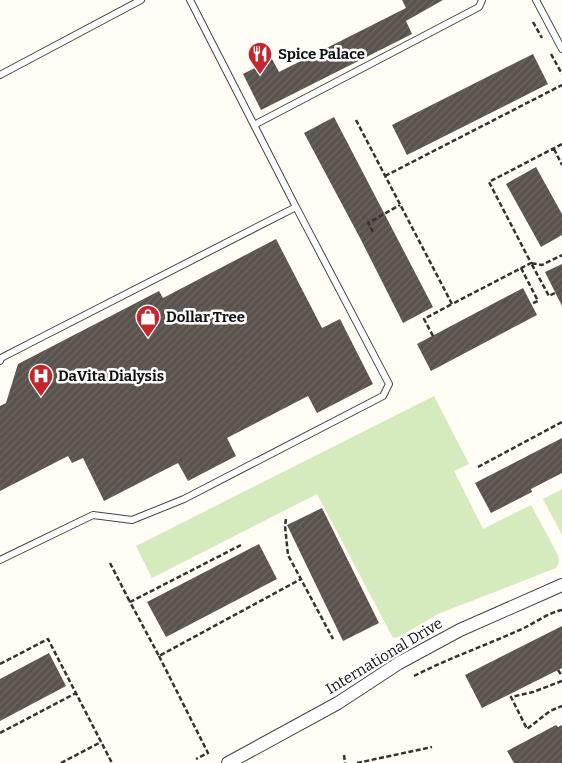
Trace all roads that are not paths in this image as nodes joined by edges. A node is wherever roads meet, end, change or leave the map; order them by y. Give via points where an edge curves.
1 (142, 0) edge
2 (190, 0) edge
3 (482, 0) edge
4 (536, 0) edge
5 (562, 49) edge
6 (0, 74) edge
7 (254, 125) junction
8 (296, 207) junction
9 (0, 361) edge
10 (0, 560) edge
11 (562, 585) edge
12 (228, 763) edge

1 - 6 lane
2 - 7 lane
3 - 7 lane via 479,7
4 - 5 lane
7 - 8 lane
8 - 9 lane via 27,344
8 - 10 lane via 389,384 383,396 184,499 132,520 93,515
11 - 12 street, International Drive via 460,630 338,703

